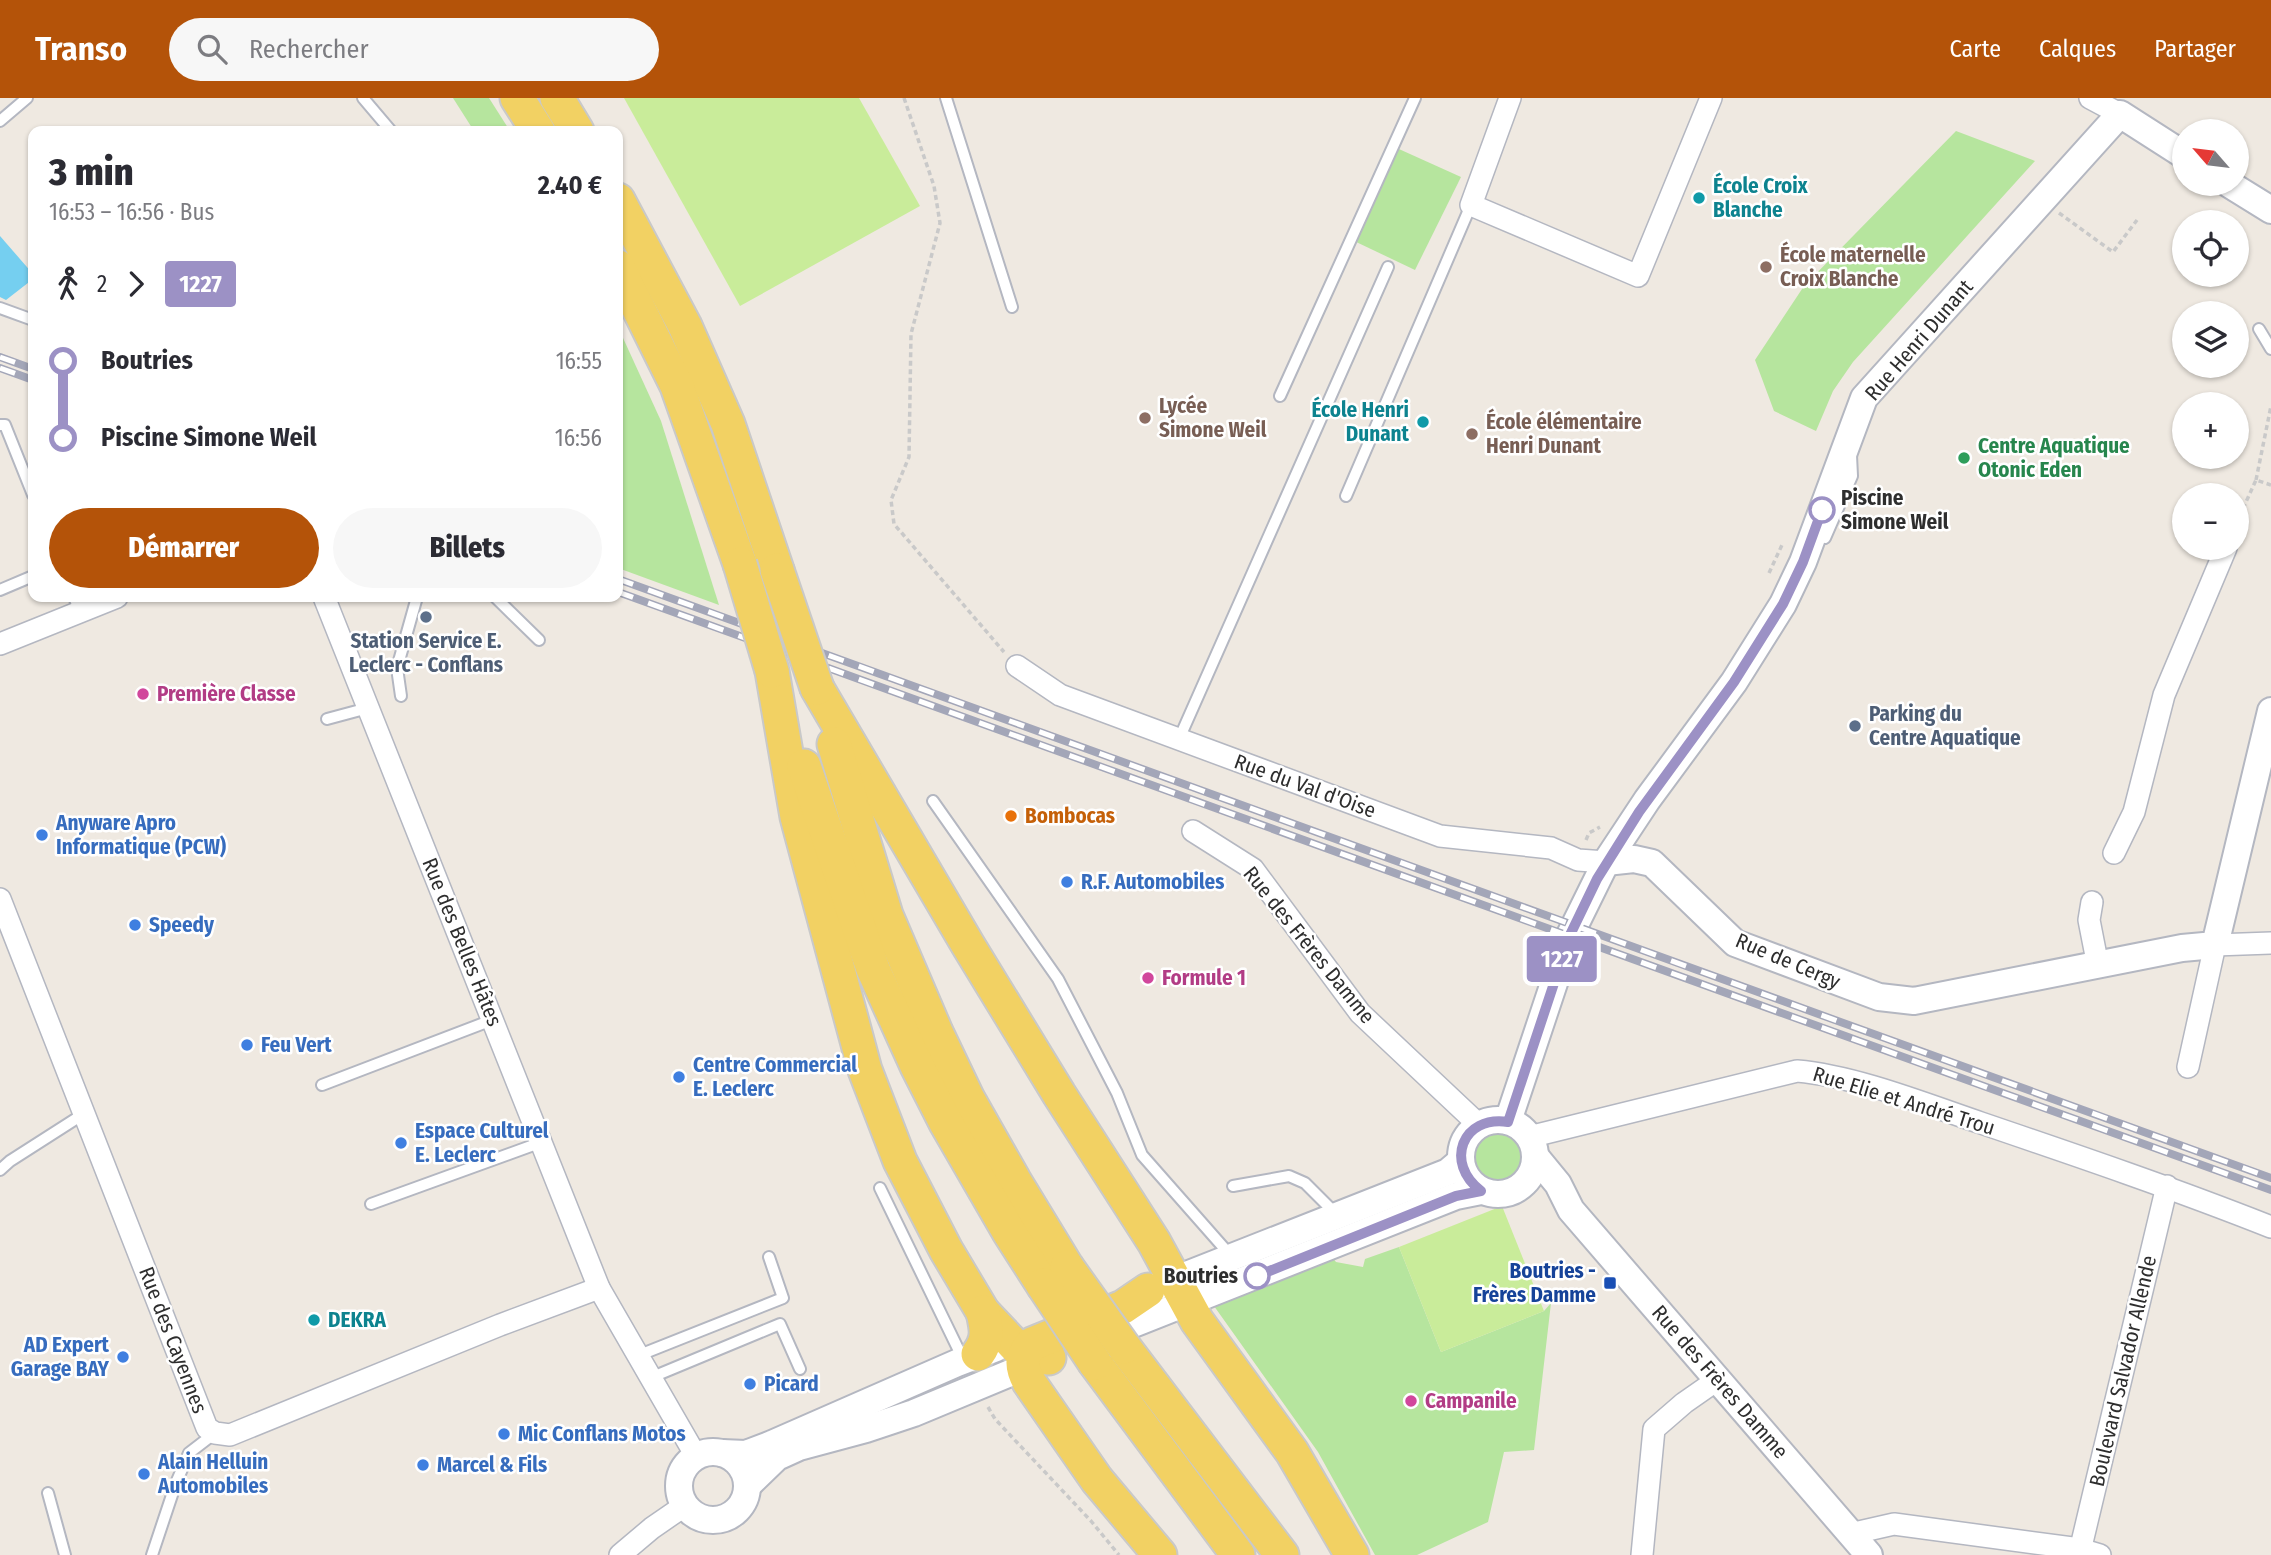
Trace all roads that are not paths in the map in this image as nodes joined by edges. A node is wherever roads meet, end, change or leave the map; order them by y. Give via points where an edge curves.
1 (27, 98) edge
2 (363, 98) edge
3 (517, 98) edge
4 (557, 98) edge
5 (946, 98) edge
6 (1415, 98) edge
7 (1510, 98) edge
8 (1711, 98) edge
9 (2090, 98) edge
10 (2120, 114) junction
11 (0, 121) edge
12 (387, 126) edge
13 (535, 126) edge
14 (574, 126) edge
15 (2172, 147) edge
16 (2248, 196) edge
17 (1471, 205) junction
18 (623, 209) edge
19 (2271, 210) edge
20 (1388, 267) dead end
21 (623, 277) edge
22 (1012, 307) dead end
23 (0, 308) edge
24 (28, 318) edge
25 (2259, 329) dead end
26 (2271, 349) edge
27 (1280, 396) dead end
28 (0, 425) edge
29 (28, 482) edge
30 (1346, 496) dead end
31 (2221, 560) edge
32 (28, 578) edge
33 (0, 590) edge
34 (326, 602) edge
35 (416, 602) edge
36 (500, 602) edge
37 (77, 604) edge
38 (539, 640) dead end
39 (0, 644) edge
40 (1017, 666) road end
41 (772, 671) junction
42 (817, 688) junction
43 (401, 696) dead end
44 (368, 708) junction
45 (2271, 711) edge
46 (327, 719) dead end
47 (1179, 739) junction
48 (933, 801) dead end
49 (1639, 812) junction
50 (1193, 831) dead end
51 (2114, 853) dead end
52 (1606, 862) junction
53 (1652, 863) junction
54 (0, 899) edge
55 (2092, 902) dead end
56 (2271, 943) edge
57 (2215, 945) junction
58 (2098, 965) junction
59 (492, 1020) junction
60 (2188, 1067) dead end
61 (322, 1085) dead end
62 (85, 1113) junction
63 (1479, 1125) junction
64 (1524, 1138) junction
65 (542, 1142) junction
66 (1461, 1161) junction
67 (0, 1170) edge
68 (1524, 1184) junction
69 (1233, 1186) dead end
70 (2167, 1186) junction
71 (880, 1188) dead end
72 (1481, 1191) junction
73 (371, 1204) dead end
74 (1571, 1210) junction
75 (2271, 1227) edge
76 (1345, 1228) junction
77 (769, 1257) dead end
78 (1233, 1258) junction
79 (1055, 1276) junction
80 (1257, 1276) junction
81 (1168, 1285) junction
82 (599, 1289) junction
83 (984, 1312) junction
84 (1032, 1355) junction
85 (637, 1356) junction
86 (971, 1357) junction
87 (800, 1369) dead end
88 (650, 1378) junction
89 (1717, 1380) junction
90 (215, 1433) junction
91 (709, 1455) junction
92 (748, 1485) junction
93 (48, 1493) dead end
94 (684, 1506) junction
95 (1850, 1534) junction
96 (2086, 1553) edge
97 (65, 1555) edge
98 (152, 1555) edge
99 (620, 1555) edge
100 (1160, 1555) edge
101 (1238, 1555) edge
102 (1282, 1555) edge
103 (1352, 1555) edge
104 (1642, 1555) edge
105 (1869, 1555) edge

1 - 11 lane
2 - 12 lane
3 - 13 main road
4 - 14 main road
5 - 22 lane
6 - 27 lane
7 - 17 street
8 - 17 street via 1638,276
9 - 10 street
10 - 15 street
10 - 49 street, Rue Henri Dunant via 1864,398 1783,604 1742,670
16 - 19 street
17 - 30 lane
18 - 42 main road, bridge via 685,326 728,424
20 - 47 lane
21 - 41 main road, bridge via 677,386
23 - 24 lane
25 - 26 lane
28 - 29 lane via 5,425
31 - 51 street via 2164,695 2134,812
32 - 33 lane
34 - 44 street, Rue des Belles Hâtes
35 - 43 lane via 397,668
36 - 38 lane
37 - 39 street
40 - 47 street, Rue du Val d'Oise via 1060,695
41 - 79 main road via 873,969 946,1123 1009,1232
41 - 83 main road via 797,817 865,1070 900,1161
42 - 79 main road via 886,915 936,1032
42 - 81 main road
44 - 46 lane
44 - 59 street, Rue des Belles Hâtes
45 - 57 street
47 - 52 street, Rue du Val d'Oise via 1440,836 1550,848 1578,860
48 - 78 lane via 1058,979 1117,1093 1142,1155
49 - 52 street, Rue Henri Dunant
49 - 53 street
50 - 63 street, Rue des Frères Damme via 1253,869 1360,1013
52 - 53 street via 1634,859
52 - 64 street via 1570,935
53 - 58 street, Rue de Cergy via 1735,943 1879,997 1914,1001
54 - 62 street, Rue des Cayennes
55 - 58 street via 2089,920
56 - 57 street, Rue de Cergy
57 - 58 street, Rue de Cergy
57 - 60 street
59 - 61 lane
59 - 65 street, Rue des Belles Hâtes
62 - 67 lane
62 - 90 street, Rue des Cayennes via 207,1428
63 - 64 street via 1498,1120
63 - 66 street via 1465,1140
64 - 68 street via 1530,1176
64 - 70 street, Rue Elie et André Trou via 1797,1071 1823,1073 1929,1105
64 - 74 street, Rue des Frères Damme
65 - 73 lane
65 - 82 street, Rue des Belles Hâtes
66 - 72 street via 1464,1173
66 - 76 street
68 - 72 street via 1504,1194
68 - 74 street, Rue des Frères Damme
69 - 76 lane via 1289,1176 1306,1183
70 - 75 street, Rue Elie et André Trou
70 - 96 street, Boulevard Salvador Allende
71 - 86 lane
72 - 76 street
74 - 89 street, Rue des Frères Damme
76 - 78 street
76 - 80 street
77 - 85 lane via 783,1298
78 - 80 lane
78 - 81 street
79 - 101 main road, bridge via 1095,1363
79 - 102 main road, bridge via 1124,1347
80 - 81 street
81 - 84 main road via 1032,1344
81 - 103 main road via 1292,1452
82 - 85 street, Rue des Belles Hâtes
82 - 90 street, Rue des Cayennes via 230,1434
83 - 84 main road
83 - 86 main road via 987,1342
84 - 86 street
84 - 92 street via 977,1388 777,1457
84 - 100 main road via 1029,1382 1097,1480
85 - 88 street, Rue des Belles Hâtes
86 - 91 street via 747,1454
87 - 88 lane via 780,1324
88 - 91 street, Rue des Belles Hâtes
89 - 95 street, Rue des Frères Damme
89 - 104 street via 1654,1429
90 - 98 lane via 189,1453
91 - 92 street via 730,1456 743,1468
91 - 94 street via 683,1471 679,1490
92 - 94 street via 742,1505 726,1518 705,1519
93 - 97 lane
94 - 99 street
95 - 96 street via 1894,1524
95 - 105 street, Rue des Frères Damme

